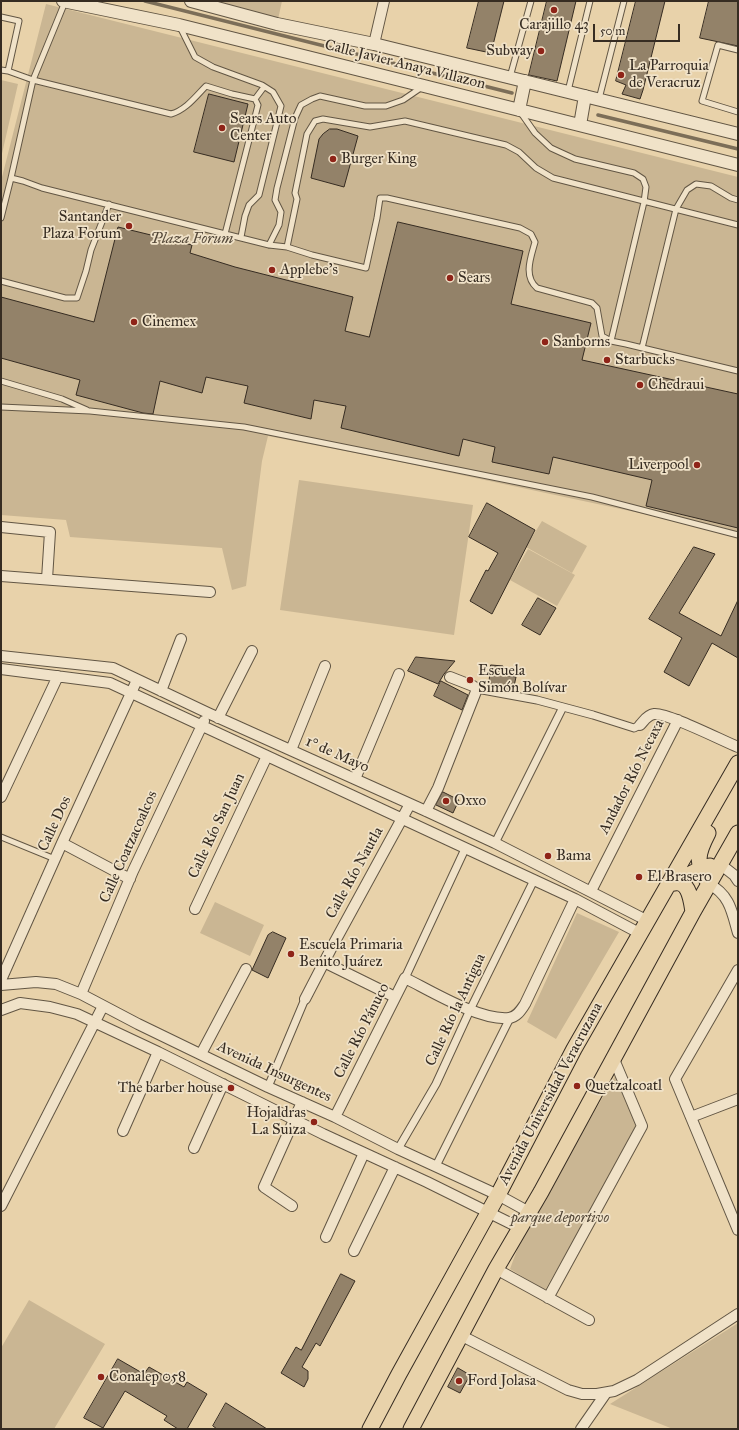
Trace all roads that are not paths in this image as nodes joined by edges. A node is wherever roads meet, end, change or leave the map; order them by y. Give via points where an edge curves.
1 (64, 1) edge
2 (191, 1) edge
3 (384, 1) edge
4 (531, 1) edge
5 (590, 1) edge
6 (624, 1) edge
7 (1, 17) edge
8 (179, 26) junction
9 (374, 44) junction
10 (738, 50) edge
11 (1, 70) edge
12 (8, 71) junction
13 (510, 78) junction
14 (33, 80) junction
15 (525, 81) junction
16 (264, 86) junction
17 (424, 86) junction
18 (568, 92) junction
19 (585, 96) junction
20 (255, 99) junction
21 (599, 100) junction
22 (519, 110) junction
23 (738, 112) edge
24 (580, 125) junction
25 (738, 134) edge
26 (738, 165) edge
27 (11, 178) junction
28 (738, 200) edge
29 (644, 202) junction
30 (109, 204) junction
31 (676, 209) junction
32 (1, 218) edge
33 (738, 225) edge
34 (225, 234) junction
35 (240, 237) junction
36 (269, 245) junction
37 (287, 247) junction
38 (1, 281) edge
39 (611, 340) junction
40 (642, 348) junction
41 (738, 371) edge
42 (1, 381) edge
43 (1, 407) edge
44 (90, 411) junction
45 (1, 527) edge
46 (738, 535) edge
47 (1, 576) edge
48 (47, 579) junction
49 (210, 592) dead end
50 (181, 639) dead end
51 (252, 651) dead end
52 (1, 656) edge
53 (325, 666) dead end
54 (1, 669) edge
55 (400, 674) dead end
56 (58, 676) junction
57 (450, 677) dead end
58 (138, 680) junction
59 (475, 687) junction
60 (161, 691) junction
61 (131, 694) junction
62 (563, 706) junction
63 (208, 713) junction
64 (218, 718) junction
65 (678, 720) junction
66 (640, 725) joint
67 (202, 726) junction
68 (738, 747) edge
69 (291, 750) junction
70 (267, 756) junction
71 (738, 762) edge
72 (354, 779) junction
73 (738, 780) edge
74 (1, 797) edge
75 (410, 804) junction
76 (426, 811) junction
77 (402, 819) junction
78 (738, 833) edge
79 (1, 837) edge
80 (62, 843) junction
81 (496, 843) junction
82 (465, 848) junction
83 (55, 859) junction
84 (720, 864) junction
85 (700, 869) junction
86 (130, 879) junction
87 (534, 880) junction
88 (738, 881) edge
89 (672, 883) junction
90 (709, 884) junction
91 (591, 891) junction
92 (575, 899) junction
93 (194, 909) dead end
94 (693, 912) junction
95 (648, 921) junction
96 (738, 933) edge
97 (641, 934) junction
98 (324, 962) junction
99 (246, 969) dead end
100 (738, 970) edge
101 (405, 978) junction
102 (1, 980) edge
103 (1, 985) edge
104 (81, 994) junction
105 (394, 997) junction
106 (305, 999) joint
107 (103, 1006) junction
108 (1, 1010) edge
109 (470, 1010) junction
110 (510, 1018) junction
111 (95, 1023) junction
112 (158, 1052) junction
113 (201, 1054) junction
114 (613, 1058) junction
115 (223, 1084) junction
116 (268, 1087) junction
117 (738, 1099) edge
118 (302, 1102) junction
119 (691, 1116) junction
120 (335, 1117) junction
121 (294, 1119) junction
122 (123, 1131) dead end
123 (194, 1148) dead end
124 (398, 1149) junction
125 (364, 1153) junction
126 (436, 1166) junction
127 (395, 1167) junction
128 (498, 1195) junction
129 (1, 1206) edge
130 (292, 1206) dead end
131 (488, 1212) junction
132 (529, 1212) junction
133 (520, 1228) junction
134 (738, 1230) edge
135 (326, 1237) dead end
136 (354, 1251) dead end
137 (496, 1269) junction
138 (548, 1298) junction
139 (738, 1314) edge
140 (589, 1320) dead end
141 (460, 1336) junction
142 (606, 1393) junction
143 (370, 1429) edge
144 (411, 1429) edge
145 (581, 1429) edge

1 - 8 street, Calle Javier Anaya Villazon
1 - 14 lane
2 - 9 street, Calle Javier Anaya Villazon via 277,24
3 - 9 street
4 - 13 lane
5 - 18 lane
6 - 21 lane
7 - 12 lane via 19,21
8 - 16 lane via 195,57 213,67
8 - 17 street, Calle Javier Anaya Villazon
9 - 13 street, Calle Javier Anaya Villazon
10 - 23 lane via 718,45 702,102
11 - 12 lane
12 - 14 lane
13 - 15 street, Calle Javier Anaya Villazon
14 - 20 lane via 171,114 186,106 206,86
14 - 27 lane
15 - 18 street, Calle Javier Anaya Villazon
15 - 22 street
16 - 20 lane
16 - 35 lane via 273,92 281,106 259,195 249,205
17 - 22 street, Calle Javier Anaya Villazon
17 - 36 lane via 403,100 386,106 366,106 320,96 301,105 294,118 277,188 275,200 281,212 279,225
18 - 19 street, Calle Javier Anaya Villazon
19 - 21 street, Calle Javier Anaya Villazon
19 - 24 street
20 - 34 lane via 258,105
21 - 25 street, Calle Javier Anaya Villazon
22 - 24 street, Calle Javier Anaya Villazon
22 - 29 lane via 534,133 551,148 575,159 634,173 643,179 646,187
24 - 26 street, Calle Javier Anaya Villazon
27 - 30 lane
27 - 32 lane
28 - 31 lane via 711,186 696,184 687,190
29 - 31 lane
29 - 37 lane via 553,178 506,145 405,121 370,126 323,119 315,121 307,134
29 - 39 lane
30 - 34 lane
30 - 38 lane via 91,250 77,298 65,298
31 - 33 lane
31 - 40 lane
34 - 35 lane
35 - 36 lane
36 - 37 lane
37 - 39 lane via 366,268 380,198 520,228 530,234 535,242 529,265 533,285 592,303 597,308 601,334
39 - 40 lane
40 - 41 lane
42 - 44 lane via 62,398
43 - 44 lane
44 - 46 lane via 244,426 592,497
45 - 48 street via 50,532
47 - 48 street
48 - 49 street
50 - 60 street
51 - 64 street
52 - 58 street, 1° de Mayo via 114,668
53 - 69 street
54 - 56 street, 1° de Mayo
55 - 72 street
56 - 61 street, 1° de Mayo via 110,683
56 - 74 street
57 - 59 street
58 - 60 street, 1° de Mayo
58 - 61 street, Calle Dos
59 - 62 street via 488,692
59 - 76 street via 438,788
60 - 63 street, 1° de Mayo
61 - 67 street, 1° de Mayo
61 - 80 street, Calle Dos
62 - 66 street via 634,728
62 - 81 street
63 - 64 street, 1° de Mayo
63 - 67 street, Calle Coatzacoalcos
64 - 69 street, 1° de Mayo
65 - 66 street via 653,714 648,715
65 - 68 street
65 - 91 street, Andador Río Necaxa
67 - 70 street, 1° de Mayo
67 - 86 street, Calle Coatzacoalcos
69 - 72 street, 1° de Mayo
70 - 77 street, 1° de Mayo
70 - 93 street, Calle Río San Juan
71 - 89 main road, Avenida Universidad Veracruzana
72 - 75 street, 1° de Mayo
73 - 85 main road via 703,843
75 - 76 street, 1° de Mayo
75 - 77 street, Calle Río Nautla
76 - 81 street, 1° de Mayo
77 - 82 street, 1° de Mayo
77 - 98 street, Calle Río Nautla
78 - 84 main road
79 - 83 lane
80 - 83 street, Calle Dos
80 - 86 street
81 - 91 street, 1° de Mayo
82 - 87 street, 1° de Mayo
82 - 101 street, Calle Río Pánuco
83 - 102 street, Calle Dos
84 - 85 main road
84 - 88 street
84 - 90 main road
85 - 89 main road
85 - 90 main road
86 - 104 street, Calle Coatzacoalcos
87 - 92 street, 1° de Mayo
87 - 109 street, Calle Río la Antigua
89 - 94 main road via 685,886 688,890
89 - 95 main road, Avenida Universidad Veracruzana
90 - 94 main road
90 - 96 street via 723,893 730,905
91 - 95 street, 1° de Mayo
92 - 97 street, 1° de Mayo
92 - 110 street via 524,1004 518,1013
94 - 114 main road
95 - 97 main road, Avenida Universidad Veracruzana
97 - 128 main road, Avenida Universidad Veracruzana via 574,1049
98 - 105 street
98 - 106 street, Calle Río Nautla
99 - 113 street
100 - 119 street via 675,1079
101 - 105 street, Calle Río Pánuco
101 - 109 street
103 - 104 street, Avenida Insurgentes via 36,982 56,984
104 - 107 street, Avenida Insurgentes
105 - 120 street, Calle Río Pánuco
106 - 116 street, Calle Río Nautla
107 - 111 street
107 - 113 street, Avenida Insurgentes
108 - 111 street via 20,1003 50,1007 77,1014
109 - 110 street
109 - 124 street, Calle Río la Antigua via 436,1084
110 - 126 street
111 - 112 street
111 - 129 street
112 - 115 street
112 - 122 street
113 - 116 street, Avenida Insurgentes
114 - 132 main road
114 - 138 street via 642,1126
115 - 121 street
115 - 123 street
116 - 118 street, Avenida Insurgentes
117 - 119 street
118 - 120 street, Avenida Insurgentes
118 - 121 street
119 - 134 street
120 - 124 street, Avenida Insurgentes
121 - 125 street
121 - 130 street via 264,1187
124 - 126 street, Avenida Insurgentes
125 - 127 street
125 - 135 street
126 - 128 street, Avenida Insurgentes
127 - 131 street
127 - 136 street
128 - 131 main road, Avenida Universidad Veracruzana
128 - 132 street, Avenida Insurgentes
131 - 133 street
131 - 143 main road, Avenida Universidad Veracruzana
132 - 133 main road
133 - 137 main road
137 - 138 street
137 - 141 main road
138 - 140 street
139 - 142 street via 637,1380
141 - 142 street via 568,1390 582,1394
141 - 144 main road
142 - 145 street

